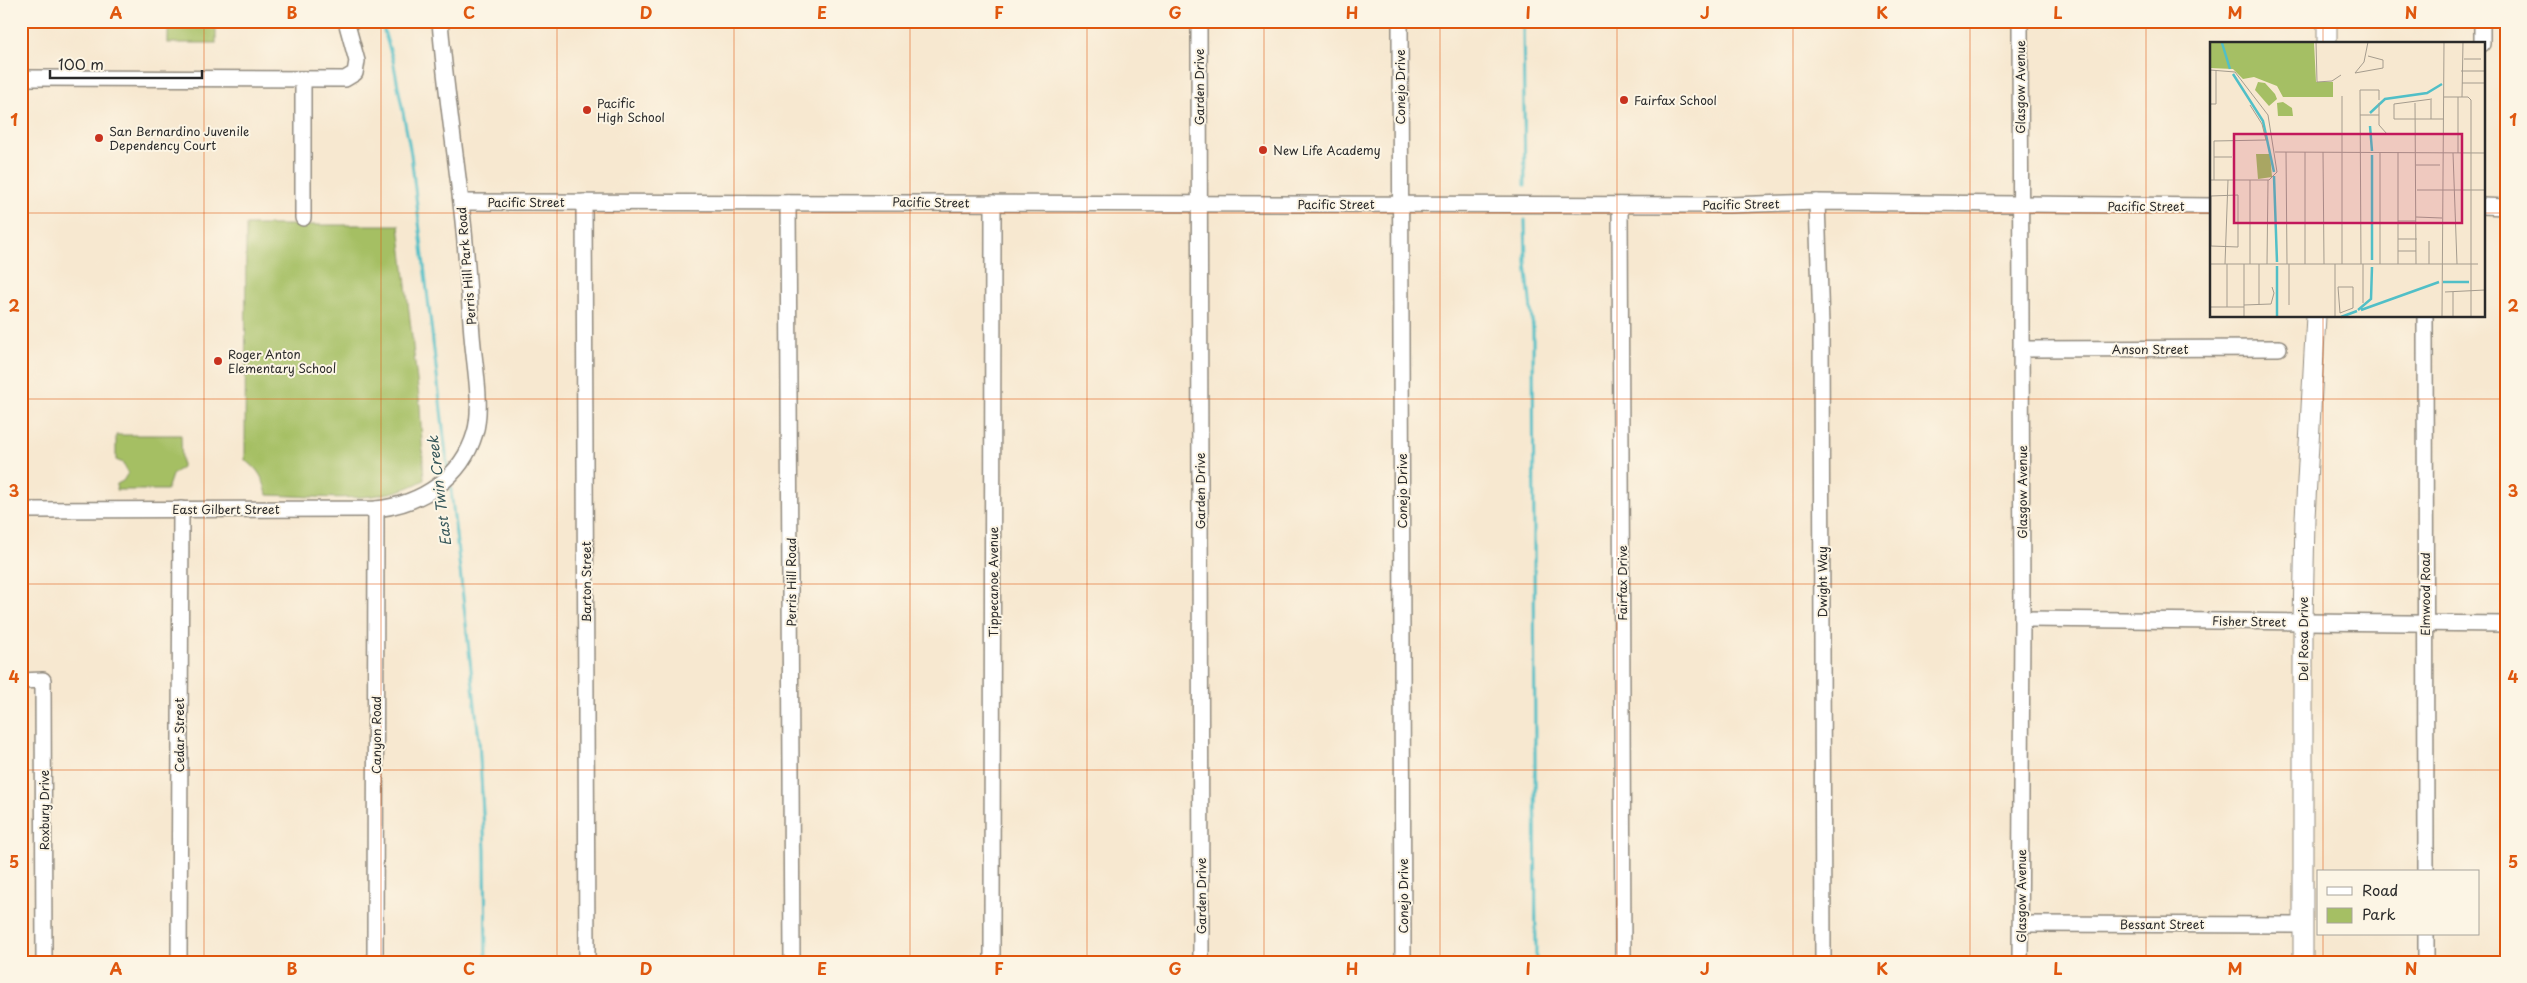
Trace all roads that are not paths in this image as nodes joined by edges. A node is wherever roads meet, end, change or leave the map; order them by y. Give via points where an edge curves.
1 (346, 21) edge
2 (440, 21) edge
3 (1199, 21) edge
4 (1400, 21) edge
5 (2020, 21) edge
6 (2327, 21) edge
7 (2482, 21) edge
8 (2327, 42) edge
9 (2482, 42) edge
10 (21, 78) edge
11 (303, 79) junction
12 (461, 202) junction
13 (584, 202) junction
14 (1817, 202) junction
15 (788, 203) junction
16 (994, 203) junction
17 (1199, 204) junction
18 (1401, 204) junction
19 (1620, 205) junction
20 (2020, 206) junction
21 (2210, 206) edge
22 (2484, 206) edge
23 (2506, 206) edge
24 (303, 218) dead end
25 (2316, 318) edge
26 (2425, 318) edge
27 (2279, 348) dead end
28 (2021, 349) junction
29 (431, 491) joint
30 (181, 509) junction
31 (376, 509) junction
32 (21, 510) edge
33 (2022, 619) junction
34 (2302, 622) junction
35 (2425, 624) junction
36 (2506, 624) edge
37 (21, 680) edge
38 (2426, 870) edge
39 (2021, 924) junction
40 (2303, 925) junction
41 (2426, 936) edge
42 (44, 962) edge
43 (179, 962) edge
44 (376, 962) edge
45 (587, 962) edge
46 (792, 962) edge
47 (992, 962) edge
48 (1201, 962) edge
49 (1403, 962) edge
50 (1623, 962) edge
51 (1823, 962) edge
52 (2020, 962) edge
53 (2304, 962) edge
54 (2426, 962) edge

1 - 11 street via 357,61 355,72 345,79
2 - 12 street, Perris Hill Park Road
3 - 17 street, Garden Drive
4 - 18 street, Conejo Drive
5 - 20 street, Glasgow Avenue
6 - 8 main road
7 - 9 street
10 - 11 street
11 - 24 street
12 - 13 street, Pacific Street
12 - 29 street, Perris Hill Park Road via 478,420 468,451 452,472
13 - 15 street, Pacific Street
13 - 45 street, Barton Street
14 - 19 street, Pacific Street
14 - 20 street, Pacific Street via 2004,203
14 - 51 street, Dwight Way via 1821,309
15 - 16 street, Pacific Street
15 - 46 street, Perris Hill Road
16 - 17 street, Pacific Street
16 - 47 street, Tippecanoe Avenue
17 - 18 street, Pacific Street
17 - 48 street, Garden Drive
18 - 19 street, Pacific Street
18 - 49 street, Conejo Drive
19 - 50 street, Fairfax Drive
20 - 21 street, Pacific Street
20 - 28 street, Glasgow Avenue
22 - 23 street
25 - 34 main road, Del Rosa Drive
26 - 35 street, Elmwood Road
27 - 28 street, Anson Street
28 - 33 street, Glasgow Avenue
29 - 31 street, East Gilbert Street via 403,504
30 - 31 street, East Gilbert Street
30 - 32 street, East Gilbert Street
30 - 43 street, Cedar Street
31 - 44 street, Canyon Road
33 - 34 street, Fisher Street
33 - 39 street, Glasgow Avenue
34 - 35 street, Fisher Street
34 - 40 main road, Del Rosa Drive
35 - 36 street, Fisher Street
35 - 38 street, Elmwood Road
37 - 42 street, Roxbury Drive via 43,680
39 - 40 street, Bessant Street
39 - 52 street, Glasgow Avenue
40 - 53 main road, Del Rosa Drive
41 - 54 street

